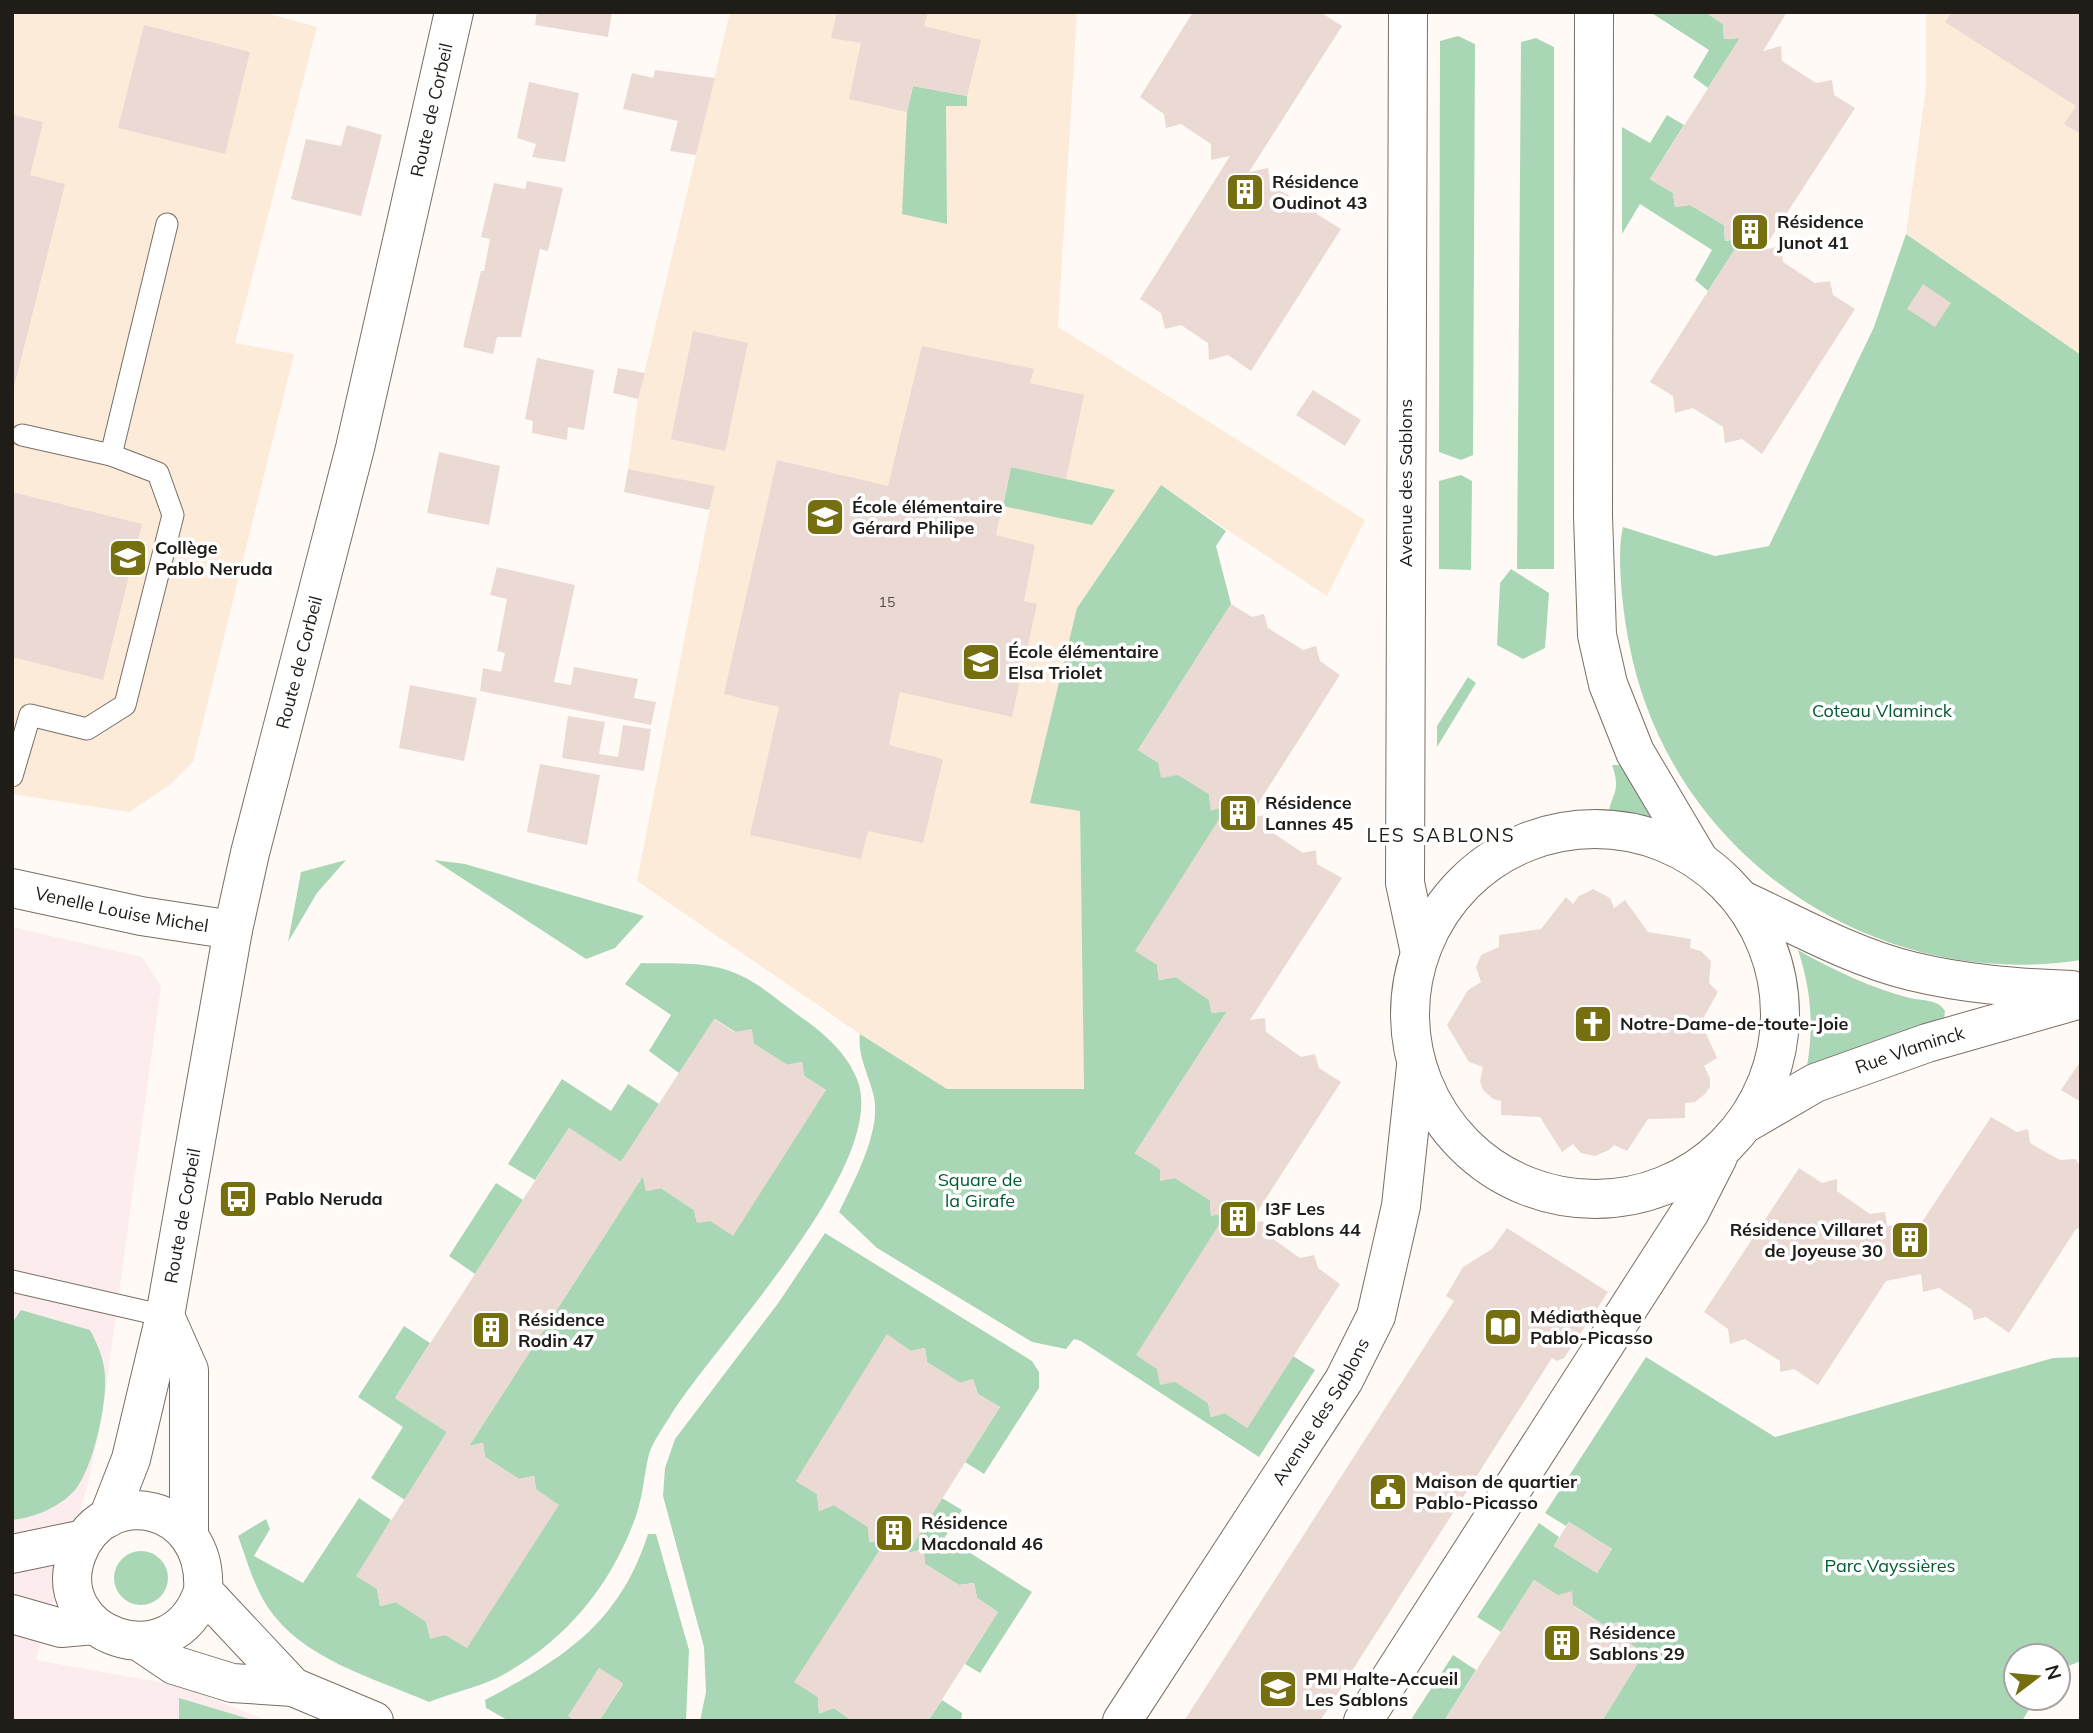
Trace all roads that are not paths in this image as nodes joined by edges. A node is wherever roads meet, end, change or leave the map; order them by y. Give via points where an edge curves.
1 (454, 12) edge
2 (1408, 12) edge
3 (1594, 12) edge
4 (167, 224) dead end
5 (22, 435) dead end
6 (111, 455) junction
7 (12, 776) edge
8 (1699, 860) junction
9 (12, 888) edge
10 (1742, 900) junction
11 (233, 930) junction
12 (1420, 953) junction
13 (2081, 990) edge
14 (2081, 999) edge
15 (1416, 1064) junction
16 (1748, 1122) junction
17 (1721, 1151) junction
18 (12, 1280) edge
19 (165, 1316) junction
20 (96, 1528) junction
21 (189, 1534) junction
22 (12, 1554) edge
23 (202, 1591) junction
24 (12, 1614) edge
25 (94, 1625) junction
26 (140, 1642) junction
27 (293, 1687) junction
28 (374, 1721) edge
29 (1122, 1721) edge
30 (1363, 1721) edge

1 - 11 street, Route de Corbeil via 355,448
2 - 12 street, Avenue des Sablons via 1405,883
3 - 8 street, Avenue des Sablons via 1597,635 1608,684 1635,752
4 - 6 lane
5 - 6 lane
6 - 7 lane via 158,473 173,515 125,705 88,729 30,715
8 - 10 street, Avenue des Sablons
8 - 12 street, Avenue des Sablons via 1650,836 1591,828 1528,841 1469,877 1439,913
9 - 11 street, Venelle Louise Michel
10 - 13 street via 1909,971 2002,988
10 - 16 street, Avenue des Sablons via 1772,957 1780,1034 1766,1088
11 - 19 street, Route de Corbeil
12 - 15 street, Avenue des Sablons via 1410,1007
14 - 16 street, Rue Vlaminck via 1927,1043 1815,1083
15 - 17 street, Avenue des Sablons via 1435,1108 1467,1149 1513,1181 1568,1198 1626,1198 1681,1180
15 - 29 street, Avenue des Sablons via 1401,1206 1376,1316 1344,1380
16 - 17 street, Avenue des Sablons
17 - 30 street, Avenue des Sablons via 1690,1212
18 - 19 lane
19 - 20 street, Route de Corbeil via 131,1459
19 - 21 street via 189,1370
20 - 21 street via 129,1511 151,1512 172,1519
20 - 22 street
20 - 25 street, Route de Corbeil via 76,1556 74,1584 82,1610
21 - 23 street via 200,1553
23 - 26 street via 187,1621 165,1636
23 - 27 street
24 - 25 street via 61,1628
25 - 26 street via 108,1635
26 - 27 street via 174,1665 232,1683
27 - 28 street

